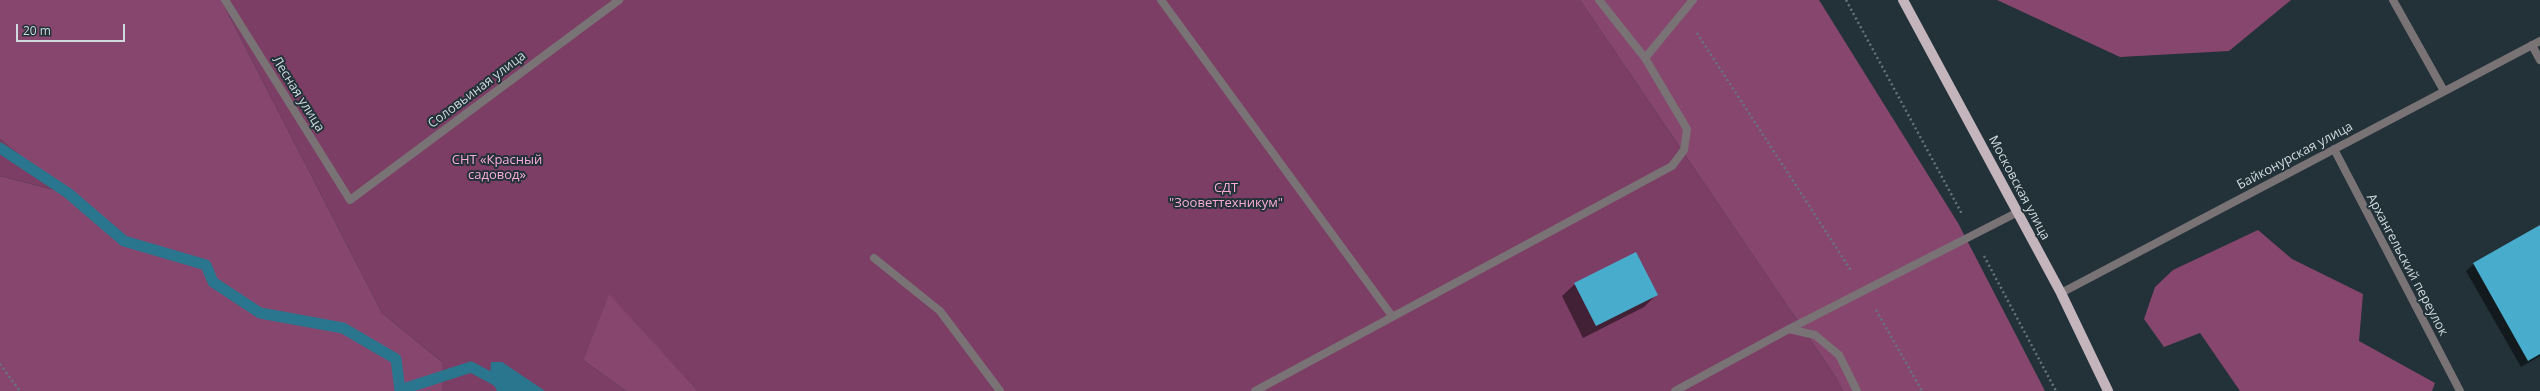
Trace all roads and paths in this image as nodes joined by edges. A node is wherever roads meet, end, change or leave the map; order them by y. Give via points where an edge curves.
1 (225, 0) edge
2 (619, 0) edge
3 (1161, 0) edge
4 (1599, 0) edge
5 (1693, 0) edge
6 (1846, 0) edge
7 (1903, 0) edge
8 (2393, 0) edge
9 (1683, 12) junction
10 (2536, 43) edge
11 (1645, 58) junction
12 (2540, 60) edge
13 (2444, 92) junction
14 (2334, 149) junction
15 (350, 200) joint
16 (2018, 212) junction
17 (1973, 236) junction
18 (874, 258) dead end
19 (1865, 292) junction
20 (2061, 293) junction
21 (1392, 316) junction
22 (1789, 329) junction
23 (0, 364) edge
24 (20, 391) edge
25 (1000, 391) edge
26 (1255, 391) edge
27 (1675, 391) edge
28 (1857, 391) edge
29 (1922, 391) edge
30 (2056, 391) edge
31 (2108, 391) edge
32 (2460, 391) edge

1 - 15 street, Лесная улица
2 - 15 street, Соловьиная улица
3 - 21 street
4 - 11 street
5 - 9 street
6 - 17 path
7 - 16 main road, Московская улица
8 - 13 street
9 - 11 street
9 - 19 path
10 - 12 street
10 - 13 street, Байконурская улица
11 - 21 street via 1687,129 1684,150 1672,166
13 - 14 street, Байконурская улица
14 - 20 street, Байконурская улица
14 - 32 street, Архангельский переулок
16 - 17 street
16 - 20 main road, Московская улица
17 - 19 street
17 - 30 path
18 - 25 street via 940,311
19 - 22 street
19 - 29 path
20 - 31 main road, Московская улица
21 - 26 street
22 - 27 street
22 - 28 street via 1815,335 1839,355
23 - 24 path

